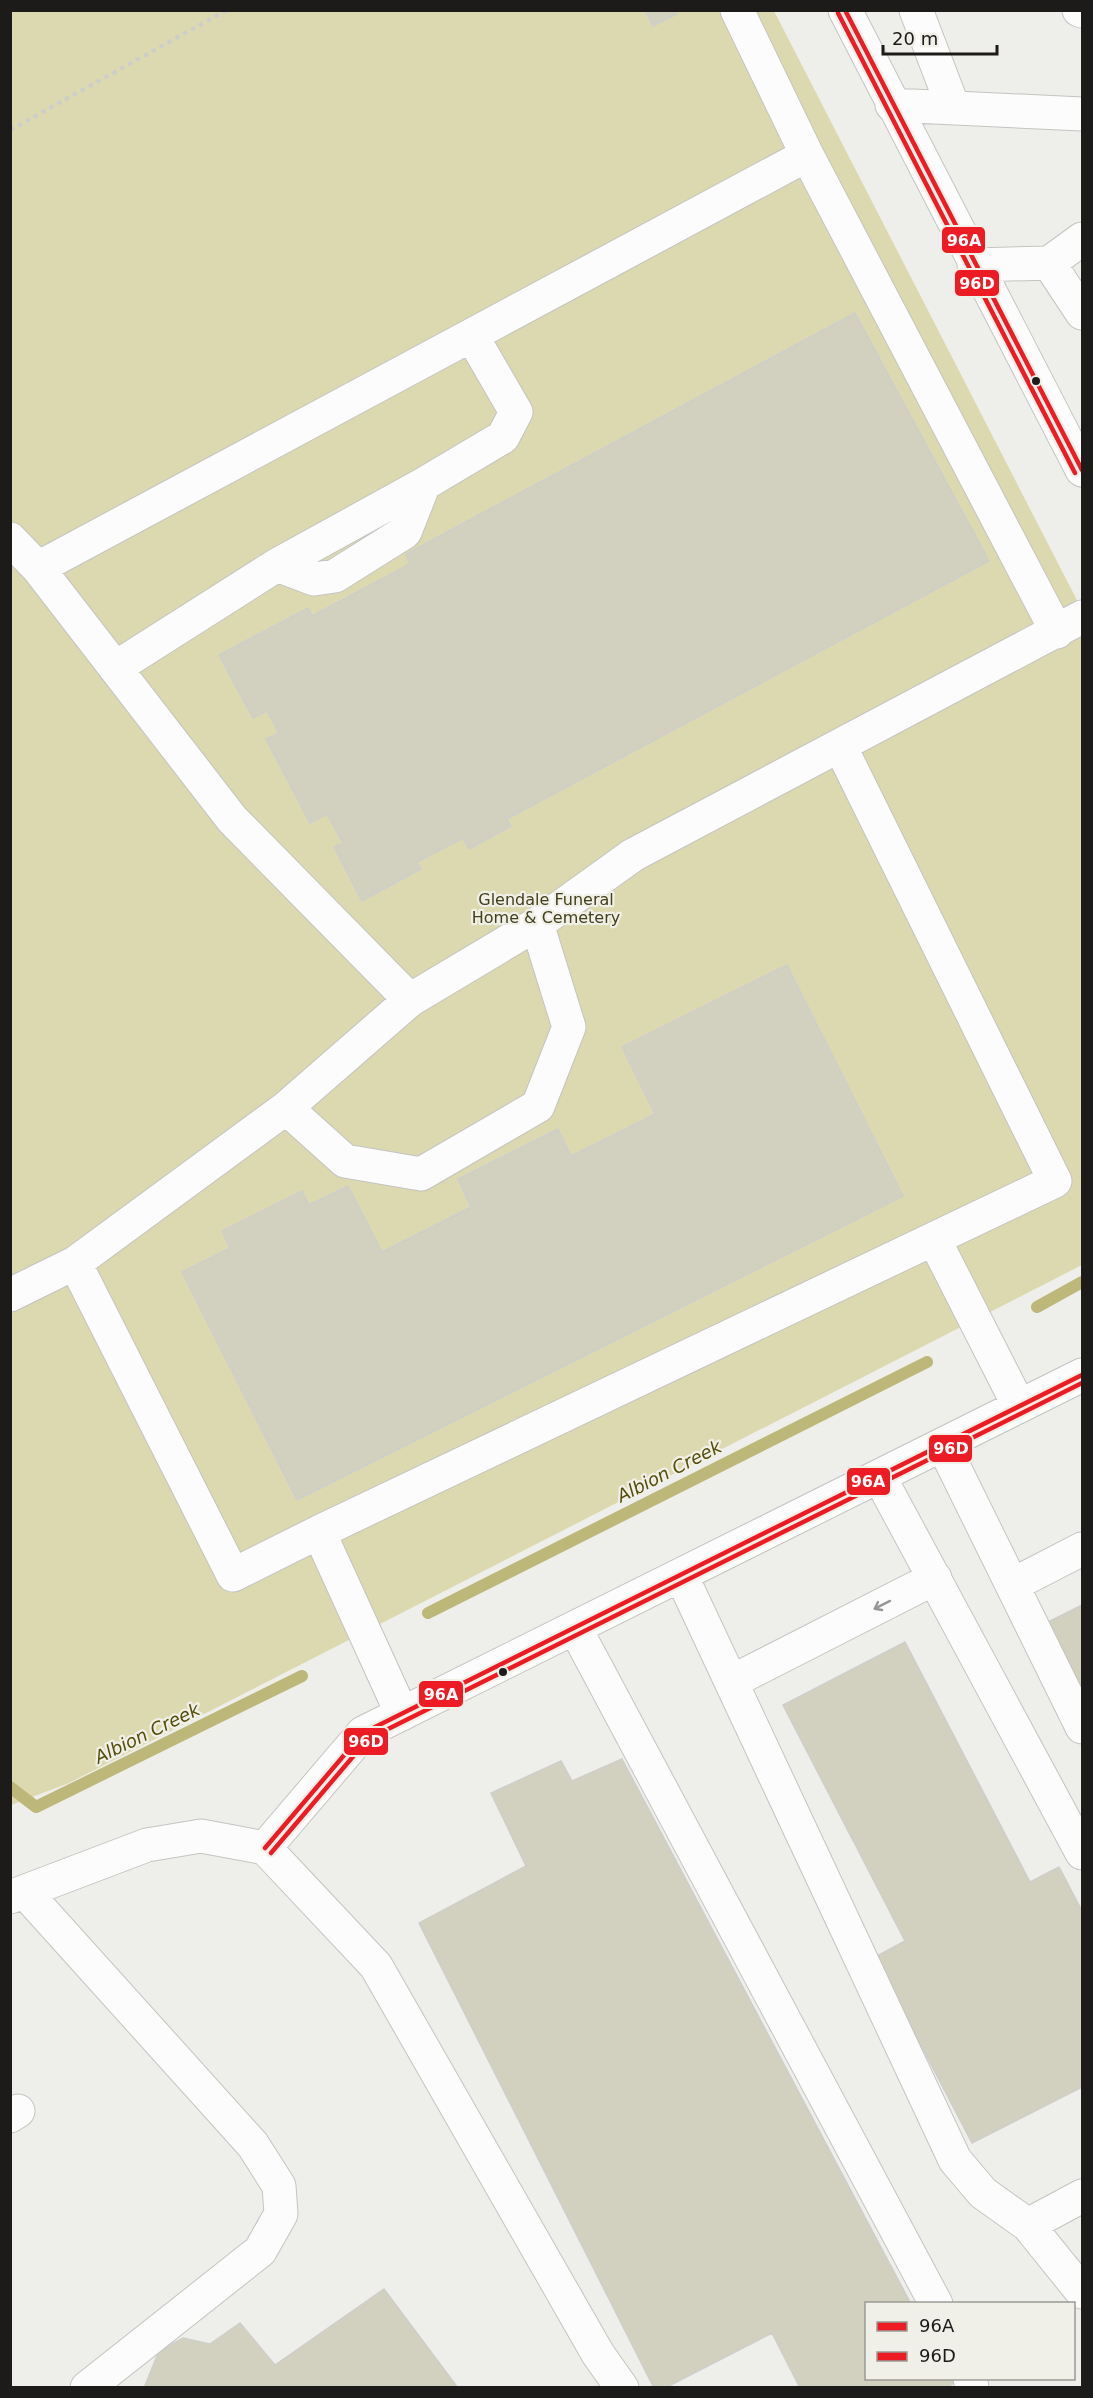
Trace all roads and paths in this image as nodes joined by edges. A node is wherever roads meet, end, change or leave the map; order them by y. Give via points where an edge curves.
1 (227, 10) edge
2 (737, 10) edge
3 (844, 10) edge
4 (916, 10) edge
5 (892, 105) junction
6 (953, 107) junction
7 (1083, 114) edge
8 (10, 130) edge
9 (807, 155) junction
10 (1083, 239) edge
11 (1049, 263) junction
12 (974, 265) junction
13 (1083, 313) edge
14 (472, 336) junction
15 (1083, 470) edge
16 (10, 539) edge
17 (38, 568) junction
18 (1070, 625) edge
19 (115, 668) junction
20 (840, 746) junction
21 (537, 924) junction
22 (410, 1000) junction
23 (286, 1108) junction
24 (934, 1239) junction
25 (75, 1263) junction
26 (10, 1295) edge
27 (1083, 1374) edge
28 (1018, 1406) junction
29 (943, 1445) junction
30 (879, 1476) junction
31 (319, 1532) junction
32 (1083, 1549) edge
33 (681, 1575) junction
34 (935, 1578) junction
35 (1012, 1585) junction
36 (575, 1628) junction
37 (730, 1682) junction
38 (402, 1714) junction
39 (1083, 1727) edge
40 (266, 1848) junction
41 (1083, 1853) edge
42 (18, 1894) edge
43 (1083, 2196) edge
44 (1028, 2225) junction
45 (1083, 2292) edge
46 (935, 2302) edge
47 (87, 2388) edge
48 (622, 2388) edge

1 - 8 path
2 - 9 street
3 - 5 street
4 - 6 street
5 - 6 street
5 - 12 street
6 - 7 street
9 - 14 street
9 - 18 street
10 - 11 street
11 - 12 street
11 - 13 street
12 - 15 street
14 - 17 street
14 - 19 street via 516,412 503,437 424,484 405,532 335,576 314,579 277,565
16 - 17 street
17 - 19 street
18 - 20 street
19 - 22 street via 232,819
20 - 21 street via 633,855
20 - 24 street via 1055,1181
21 - 22 street
21 - 23 street via 568,1027 538,1106 421,1174 345,1161
22 - 23 street
23 - 25 street
24 - 28 street
24 - 31 street
25 - 26 street
25 - 31 street via 233,1575
27 - 28 street
28 - 29 street
29 - 30 street
29 - 35 street
30 - 33 street
30 - 34 street
31 - 38 street
32 - 35 street
33 - 36 street
33 - 37 street
34 -> 37 street
34 - 41 street
35 - 39 street
36 - 38 street
36 - 46 street
37 - 44 street via 955,2160 983,2193
38 - 40 street via 363,1733
40 - 42 street via 201,1836 147,1845
40 - 48 street via 376,1966 598,2354
42 - 47 street via 253,2145 279,2186 280,2214 260,2251
43 - 44 street
44 - 45 street

